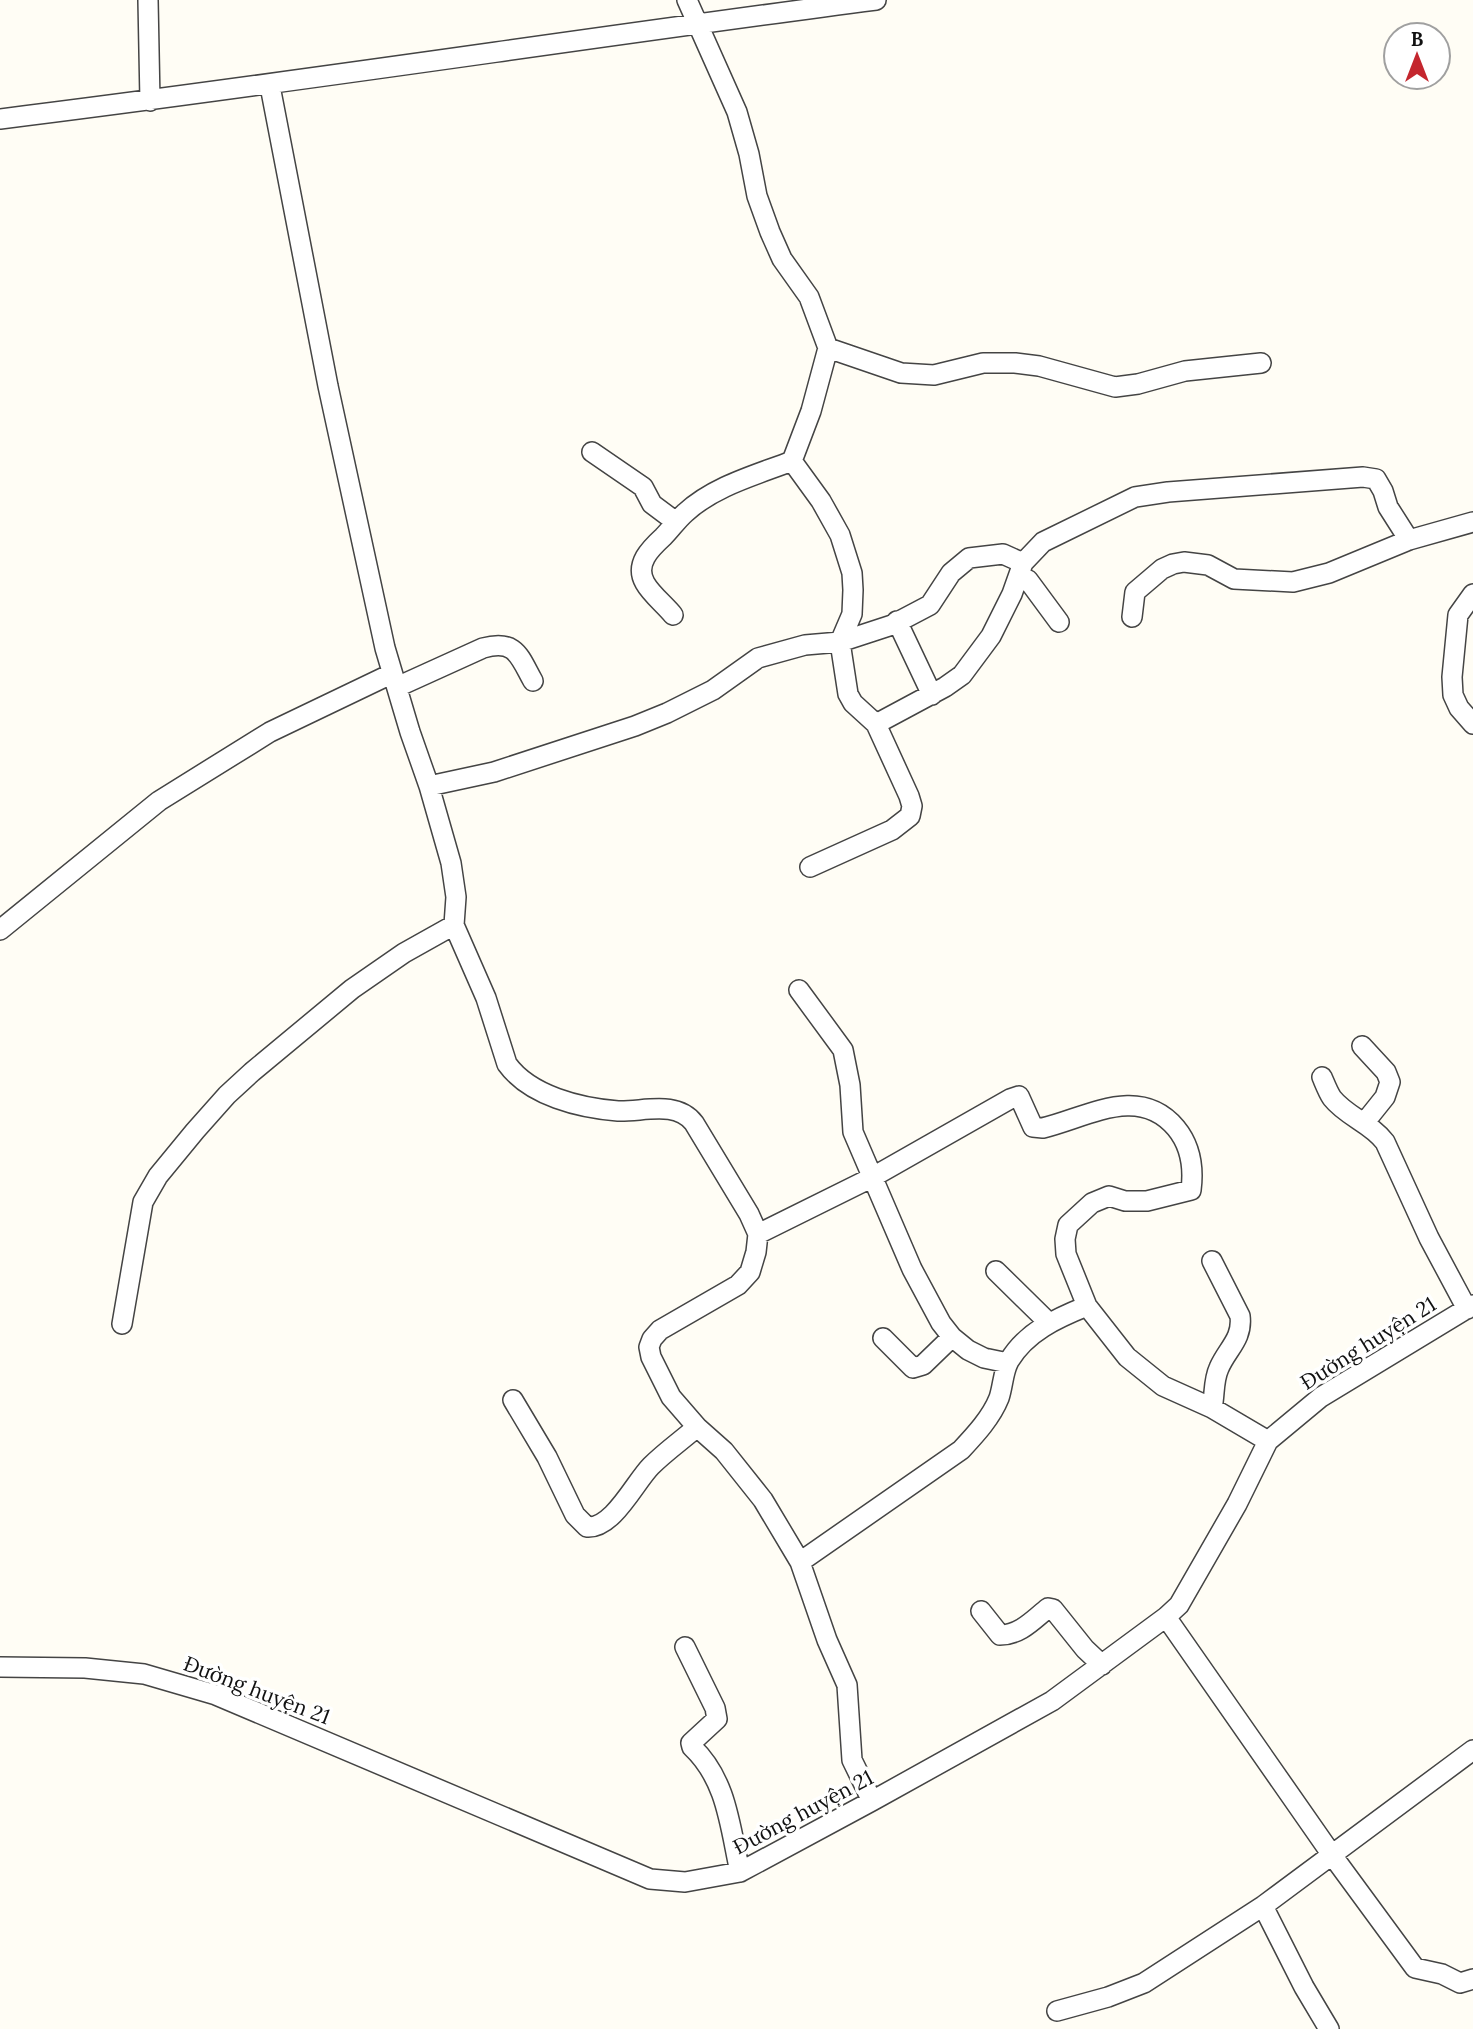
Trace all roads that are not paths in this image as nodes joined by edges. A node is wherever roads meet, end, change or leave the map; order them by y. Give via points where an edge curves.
1 (148, 0) edge
2 (687, 0) edge
3 (876, 0) edge
4 (699, 23) junction
5 (270, 86) junction
6 (150, 101) junction
7 (0, 119) edge
8 (828, 348) junction
9 (1261, 363) dead end
10 (592, 452) dead end
11 (792, 461) junction
12 (676, 522) junction
13 (1473, 522) edge
14 (1409, 540) junction
15 (1021, 570) junction
16 (1473, 594) edge
17 (673, 615) dead end
18 (1132, 617) dead end
19 (897, 621) junction
20 (1059, 622) dead end
21 (840, 642) junction
22 (394, 681) junction
23 (533, 681) dead end
24 (932, 695) junction
25 (876, 724) junction
26 (1473, 724) edge
27 (429, 786) junction
28 (810, 867) dead end
29 (454, 925) junction
30 (0, 930) edge
31 (799, 990) dead end
32 (1362, 1046) dead end
33 (1322, 1077) dead end
34 (1366, 1122) junction
35 (871, 1178) junction
36 (758, 1234) junction
37 (1212, 1261) dead end
38 (996, 1271) dead end
39 (1087, 1306) junction
40 (1470, 1307) edge
41 (1049, 1323) junction
42 (122, 1324) dead end
43 (953, 1337) junction
44 (883, 1338) dead end
45 (1008, 1363) junction
46 (513, 1400) dead end
47 (1212, 1408) junction
48 (697, 1427) junction
49 (1268, 1441) junction
50 (800, 1562) junction
51 (981, 1611) dead end
52 (1166, 1617) junction
53 (685, 1647) dead end
54 (1102, 1665) junction
55 (0, 1667) edge
56 (1473, 1750) edge
57 (872, 1801) junction
58 (1332, 1855) junction
59 (740, 1872) junction
60 (1263, 1906) junction
61 (1473, 1979) edge
62 (1057, 2011) dead end
63 (1329, 2029) edge

1 - 6 street
2 - 4 street
3 - 4 street
4 - 5 street
4 - 8 street via 737,112 769,232 809,297
5 - 6 street
5 - 22 street via 328,386
6 - 7 street
8 - 9 street via 901,373 933,375 984,363 1015,363 1115,387 1185,371
8 - 11 street
10 - 12 street via 643,487 652,504
11 - 12 street via 726,487
11 - 21 street via 840,535 852,573 852,614
12 - 17 street via 651,546 642,567 643,582
13 - 14 street
14 - 15 street via 1376,479 1168,492 1135,497 1043,542
14 - 18 street via 1329,573 1293,582 1234,579 1208,565 1172,564 1135,592
15 - 19 street via 1003,554 969,558 951,573 930,605
15 - 20 street
15 - 24 street via 991,636 970,665
16 - 26 street via 1458,615 1452,677 1453,695
19 - 21 street
19 - 24 street
21 - 25 street via 848,694
21 - 27 street via 805,645 758,658 713,690 635,726 494,772
22 - 23 street via 498,644 517,652
22 - 27 street
22 - 30 street via 270,732 159,801
24 - 25 street
25 - 28 street via 909,796 910,816 892,830
27 - 29 street via 454,881
29 - 36 street via 514,1073 533,1087 577,1103 620,1111 672,1109 688,1116 729,1178
29 - 42 street via 352,989 252,1072 195,1131 143,1202
31 - 35 street via 843,1050 853,1132
32 - 34 street via 1390,1082
33 - 34 street via 1332,1098
34 - 40 street via 1385,1142 1419,1219
35 - 36 street
35 - 39 street via 1019,1096 1033,1127 1043,1128 1113,1107 1133,1104 1154,1109 1169,1119 1189,1148 1191,1189 1147,1202 1109,1196 1092,1203 1068,1225 1066,1254
35 - 43 street via 912,1269
36 - 48 street via 745,1278 728,1293 660,1330 649,1347 671,1398
37 - 47 street via 1241,1325 1237,1340 1217,1370
38 - 41 street
39 - 41 street
39 - 47 street via 1146,1374
40 - 49 street, Đường huyện 21 via 1321,1397
41 - 45 street via 1029,1337
43 - 44 street via 923,1365 913,1368
43 - 45 street via 984,1358
45 - 50 street via 999,1398 961,1450
46 - 48 street via 575,1515 587,1527 601,1525 650,1467
47 - 49 street
48 - 50 street via 724,1451 763,1500
49 - 52 street, Đường huyện 21 via 1179,1605
50 - 57 street via 846,1685 852,1760
51 - 54 street via 1000,1635 1009,1635 1048,1608 1054,1609
52 - 54 street, Đường huyện 21
52 - 58 street
53 - 59 street via 717,1719 691,1742 692,1747 720,1787
54 - 57 street, Đường huyện 21 via 1052,1701
55 - 59 street, Đường huyện 21 via 144,1674 216,1695 650,1879 684,1882
56 - 58 street
57 - 59 street, Đường huyện 21
58 - 60 street
58 - 61 street via 1415,1968 1460,1983
60 - 62 street via 1144,1983
60 - 63 street

